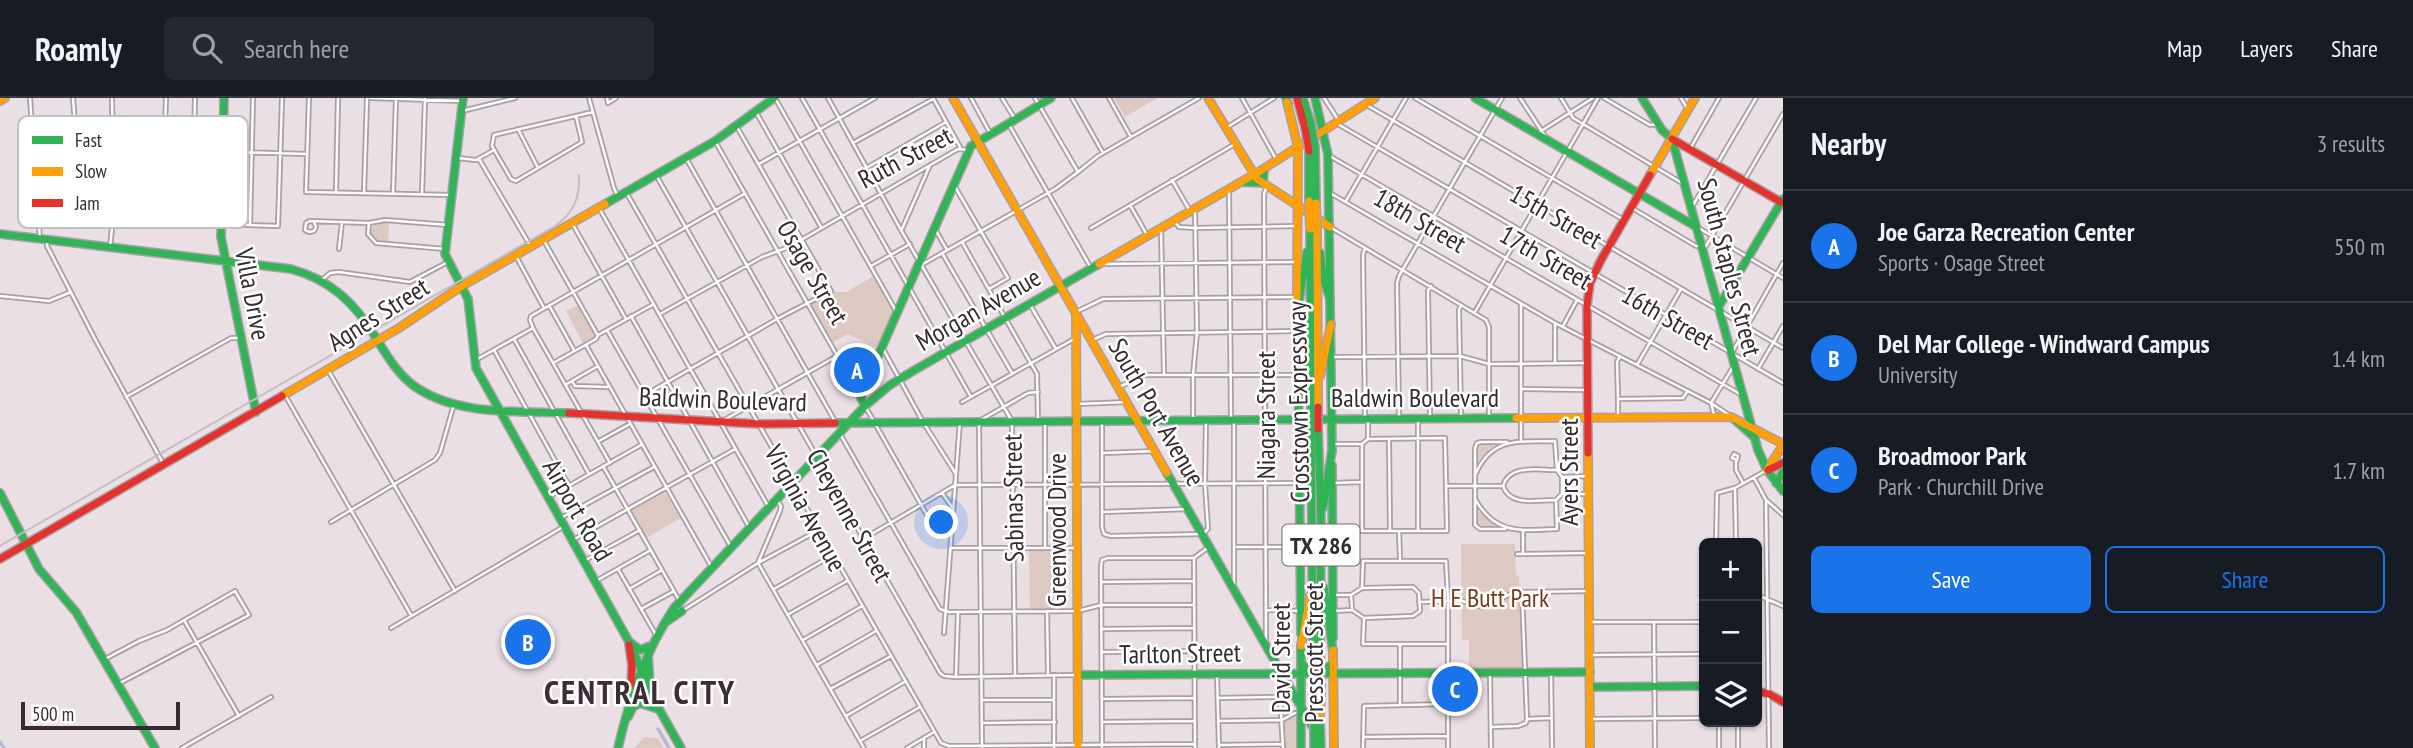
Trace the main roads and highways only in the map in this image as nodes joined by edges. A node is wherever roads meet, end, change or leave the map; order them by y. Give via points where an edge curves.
1 (5, 98) edge
2 (224, 98) edge
3 (775, 98) edge
4 (953, 98) edge
5 (1051, 98) edge
6 (1208, 98) edge
7 (1297, 98) edge
8 (1303, 98) edge
9 (1315, 98) edge
10 (1475, 98) edge
11 (1642, 98) edge
12 (1695, 98) edge
13 (463, 99) edge
14 (1286, 100) edge
15 (0, 101) edge
16 (1037, 101) edge
17 (1368, 101) edge
18 (224, 116) edge
19 (1308, 126) junction
20 (1324, 131) junction
21 (1672, 139) junction
22 (977, 140) junction
23 (1297, 147) junction
24 (1264, 169) junction
25 (1253, 175) junction
26 (1241, 182) junction
27 (1265, 184) junction
28 (1640, 193) junction
29 (1782, 201) edge
30 (1297, 206) junction
31 (1330, 227) junction
32 (1697, 227) junction
33 (222, 228) edge
34 (1312, 232) junction
35 (0, 234) edge
36 (226, 262) junction
37 (462, 286) junction
38 (1060, 286) junction
39 (1330, 299) junction
40 (1718, 308) junction
41 (1076, 312) junction
42 (1297, 313) junction
43 (1331, 324) junction
44 (1298, 335) junction
45 (378, 341) junction
46 (1318, 388) junction
47 (862, 392) joint
48 (1313, 405) junction
49 (865, 406) junction
50 (497, 409) junction
51 (256, 412) junction
52 (1588, 416) junction
53 (1298, 418) junction
54 (1732, 418) junction
55 (1332, 419) junction
56 (1076, 420) junction
57 (1138, 420) junction
58 (847, 424) junction
59 (838, 428) junction
60 (1753, 428) junction
61 (1315, 429) junction
62 (1755, 439) junction
63 (1299, 444) junction
64 (1783, 444) edge
65 (1332, 447) junction
66 (1783, 463) edge
67 (1767, 470) junction
68 (1783, 472) edge
69 (1776, 483) junction
70 (1783, 491) edge
71 (0, 493) edge
72 (1313, 516) junction
73 (1321, 521) junction
74 (26, 544) junction
75 (0, 559) edge
76 (1321, 562) junction
77 (1314, 574) junction
78 (628, 640) junction
79 (1301, 646) junction
80 (649, 648) junction
81 (1333, 652) junction
82 (1317, 662) junction
83 (1301, 663) junction
84 (1334, 663) junction
85 (640, 666) junction
86 (1590, 672) junction
87 (1282, 673) junction
88 (1301, 673) junction
89 (1334, 673) junction
90 (1078, 675) junction
91 (1317, 686) junction
92 (1699, 686) edge
93 (1590, 687) junction
94 (650, 691) junction
95 (631, 692) junction
96 (1762, 692) edge
97 (1783, 702) edge
98 (659, 709) junction
99 (1298, 710) junction
100 (622, 731) junction
101 (1301, 744) edge
102 (1078, 747) edge
103 (155, 748) edge
104 (618, 748) edge
105 (681, 748) edge
106 (1319, 748) edge
107 (1334, 748) edge
108 (1590, 748) edge

1 - 15 main road
2 - 18 main road, Villa Drive
3 - 37 main road, Agnes Street via 715,141
4 - 22 main road, South Port Avenue
5 - 16 main road, Ruth Street
6 - 25 main road
7 - 19 main road, Crosstown Expressway / TX 286
8 - 19 main road, Crosstown Expressway / TX 286
9 - 20 main road, Presscott Street
10 - 28 main road
11 - 21 main road, South Staples Street
12 - 21 main road
13 - 37 main road, Airport Road via 445,249
14 - 23 main road
16 - 22 main road, Ruth Street
17 - 20 main road, Morgan Avenue
19 - 34 main road, Crosstown Expressway / TX 286, bridge
20 - 23 main road, Morgan Avenue
20 - 31 main road, Presscott Street
21 - 28 main road, Ayers Street
21 - 29 main road
21 - 32 main road, South Staples Street
22 - 38 main road, South Port Avenue
22 - 47 main road, Ruth Street via 965,149 921,263
23 - 24 main road, Morgan Avenue
23 - 30 main road, David Street
24 - 25 main road, Morgan Avenue
24 - 27 main road
25 - 26 main road, Morgan Avenue
25 - 27 main road
26 - 27 main road
26 - 38 main road, Morgan Avenue
27 - 30 main road
28 - 32 main road
28 - 52 main road, Ayers Street via 1590,283
29 - 40 main road
30 - 31 main road
30 - 42 main road, David Street
31 - 39 main road, Presscott Street
32 - 40 main road, South Staples Street
33 - 36 main road, Villa Drive
34 - 39 main road
34 - 42 main road
34 - 46 main road, Crosstown Expressway / TX 286
34 - 48 main road, Crosstown Expressway / TX 286
35 - 36 main road, Baldwin Boulevard
36 - 45 main road, Baldwin Boulevard via 291,269 323,279 359,309
36 - 51 main road, Villa Drive
37 - 45 main road, Agnes Street
37 - 50 main road, Airport Road via 471,312 474,361
38 - 41 main road, South Port Avenue
38 - 49 main road, Morgan Avenue via 900,379
39 - 43 main road, Presscott Street
40 - 60 main road, South Staples Street
41 - 56 main road, Greenwood Drive
41 - 57 main road, South Port Avenue
42 - 44 main road, David Street
43 - 46 main road
43 - 55 main road, Presscott Street
44 - 48 main road
44 - 53 main road, David Street
45 - 50 main road, Baldwin Boulevard via 400,374 437,399
45 - 51 main road, Agnes Street
46 - 48 main road, Crosstown Expressway / TX 286
47 - 49 main road, Osage Street
48 - 61 main road, Crosstown Expressway / TX 286, bridge
49 - 58 main road, Morgan Avenue
50 - 59 main road, Baldwin Boulevard via 628,420
50 - 78 main road, Airport Road
51 - 74 main road, Agnes Street
52 - 54 main road, Baldwin Boulevard
52 - 55 main road, Baldwin Boulevard
52 - 86 main road, Ayers Street
53 - 55 main road, Baldwin Boulevard
53 - 57 main road, Baldwin Boulevard
53 - 63 main road, David Street
54 - 60 main road, Baldwin Boulevard
54 - 62 main road
55 - 65 main road, Presscott Street
56 - 57 main road, Baldwin Boulevard
56 - 58 main road, Baldwin Boulevard
56 - 90 main road, Greenwood Drive
57 - 87 main road, South Port Avenue
58 - 59 main road, Baldwin Boulevard
59 - 80 main road via 680,600
60 - 62 main road, South Staples Street
60 - 64 main road
61 - 72 main road, Crosstown Expressway / TX 286
61 - 73 main road, Crosstown Expressway / TX 286
62 - 67 main road, South Staples Street
63 - 72 main road
63 - 79 main road, David Street
64 - 67 main road
65 - 73 main road
65 - 81 main road, Presscott Street
66 - 67 main road
67 - 69 main road, South Staples Street
68 - 69 main road
69 - 70 main road, South Staples Street
71 - 74 main road
72 - 77 main road, Crosstown Expressway / TX 286
73 - 76 main road, Crosstown Expressway / TX 286
74 - 75 main road, Agnes Street
74 - 103 main road via 39,569 76,612
76 - 81 main road
76 - 82 main road, Crosstown Expressway / TX 286
77 - 79 main road
77 - 82 main road, Crosstown Expressway / TX 286
78 - 80 main road via 640,650
78 - 85 main road, Airport Road
78 - 95 main road
79 - 83 main road, David Street
80 - 85 main road
80 - 94 main road
81 - 84 main road, Presscott Street
82 - 91 main road, Crosstown Expressway / TX 286, bridge
83 - 84 main road via 1305,667
83 - 88 main road, David Street
84 - 89 main road, Presscott Street
85 - 94 main road, Airport Road
85 - 95 main road
86 - 89 main road, Tarlton Street
86 - 93 main road, Ayers Street
87 - 88 main road, Tarlton Street
87 - 90 main road, Tarlton Street
87 - 99 main road, South Port Avenue
88 - 89 main road, Tarlton Street
88 - 99 main road, David Street
89 - 107 main road, Presscott Street
90 - 102 main road, Greenwood Drive
91 - 106 main road, Crosstown Expressway / TX 286, bridge
91 - 106 main road, Crosstown Expressway / TX 286, bridge via 1314,708
92 - 93 main road
93 - 108 main road, Ayers Street
94 - 98 main road, Airport Road
95 - 100 main road
96 - 97 main road
98 - 100 main road via 644,702 635,704
98 - 105 main road, Airport Road
99 - 101 main road, David Street
99 - 106 main road, South Port Avenue
100 - 104 main road
101 - 106 main road via 1309,736

